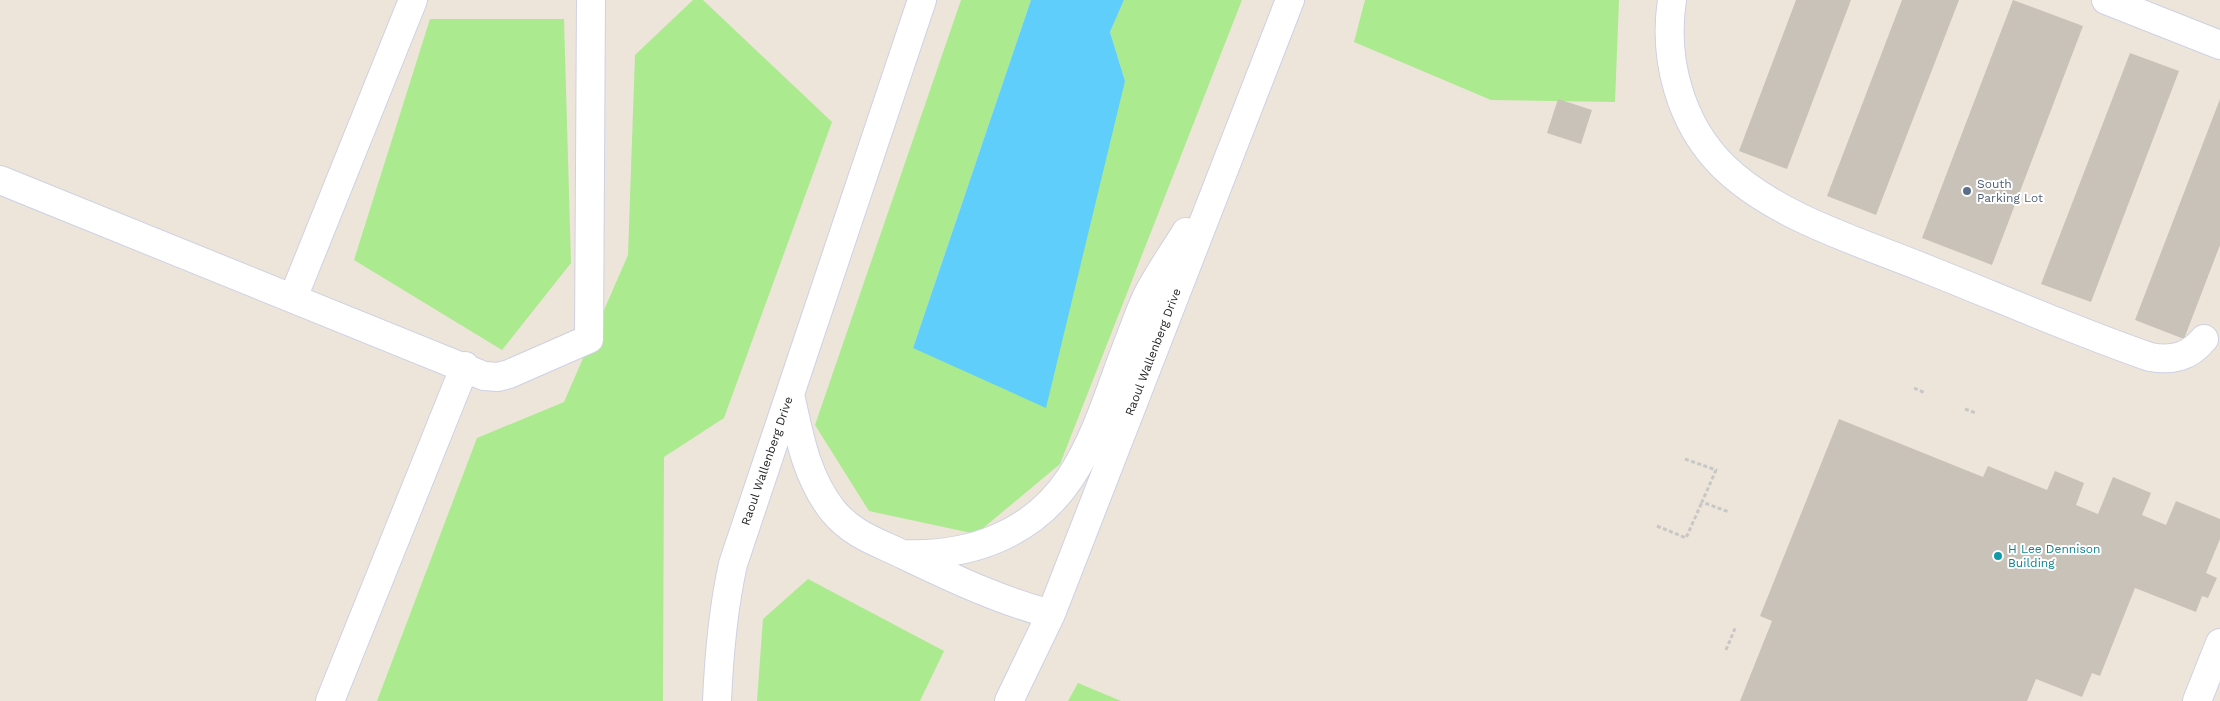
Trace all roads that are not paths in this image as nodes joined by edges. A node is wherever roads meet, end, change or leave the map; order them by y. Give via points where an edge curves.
1 (413, 0) edge
2 (591, 0) edge
3 (922, 0) edge
4 (1290, 0) edge
5 (1672, 0) edge
6 (2106, 0) edge
7 (2220, 45) edge
8 (1223, 172) junction
9 (0, 180) edge
10 (293, 298) junction
11 (2204, 339) dead end
12 (465, 366) junction
13 (790, 393) junction
14 (903, 554) junction
15 (1050, 614) junction
16 (2220, 643) edge
17 (2207, 692) edge
18 (330, 701) edge
19 (717, 701) edge
20 (1009, 701) edge

1 - 10 street
2 - 12 street via 589,339 498,377 484,376
3 - 13 street, Raoul Wallenberg Drive
4 - 8 street, Raoul Wallenberg Drive
5 - 11 street via 1672,66 1684,110 1719,162 1767,200 1839,234 2150,357 2176,359 2188,354
6 - 7 street
8 - 14 street via 1148,294 1091,438 1059,494 1031,520 996,540 943,554
8 - 15 street, Raoul Wallenberg Drive
9 - 10 street
10 - 12 street
12 - 18 street
13 - 14 street via 804,455 822,495 845,524 871,541
13 - 19 street, Raoul Wallenberg Drive via 733,564 721,634
14 - 15 street via 942,573
15 - 20 street, Raoul Wallenberg Drive
16 - 17 street

